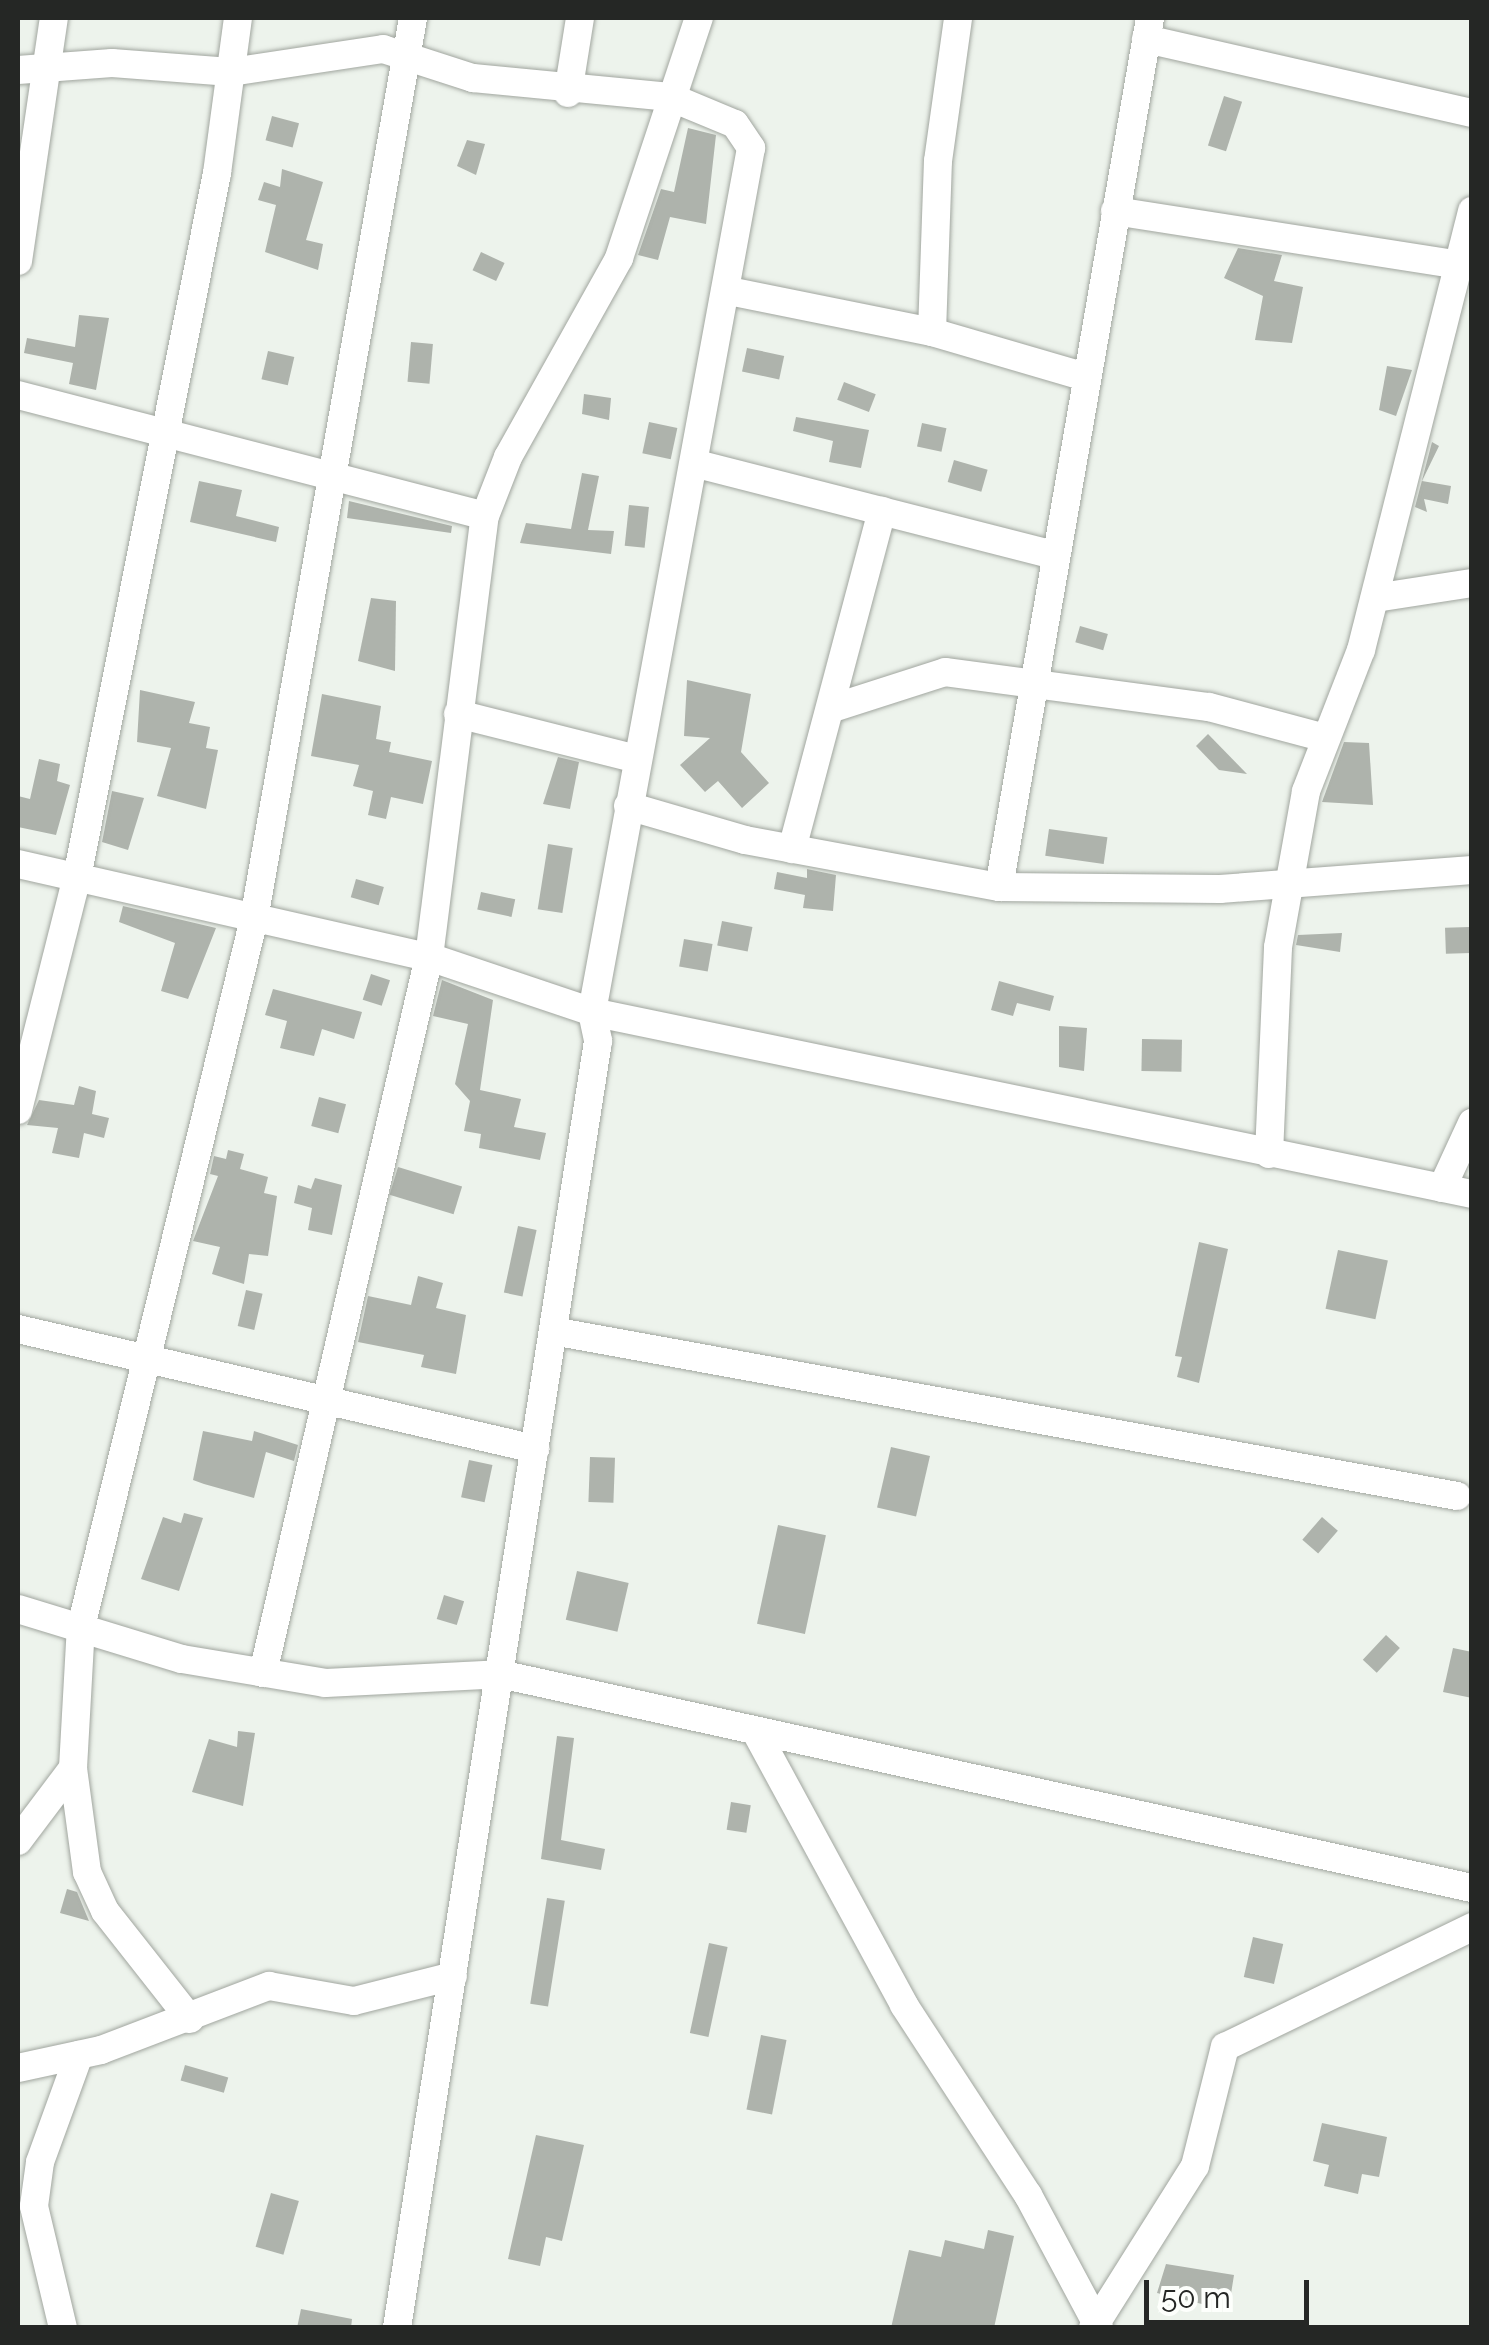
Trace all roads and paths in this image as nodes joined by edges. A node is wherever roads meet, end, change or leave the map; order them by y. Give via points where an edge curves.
1 (54, 18) edge
2 (238, 18) edge
3 (412, 18) edge
4 (580, 18) edge
5 (699, 18) edge
6 (958, 18) edge
7 (1148, 28) edge
8 (407, 58) junction
9 (31, 66) edge
10 (231, 72) junction
11 (568, 93) junction
12 (670, 97) junction
13 (1472, 113) edge
14 (1472, 211) edge
15 (1115, 212) junction
16 (18, 261) edge
17 (1460, 265) junction
18 (729, 291) junction
19 (932, 332) junction
20 (1082, 376) junction
21 (18, 395) edge
22 (164, 430) junction
23 (697, 464) junction
24 (334, 474) junction
25 (882, 512) junction
26 (486, 516) junction
27 (1052, 555) junction
28 (1472, 583) edge
29 (1375, 598) junction
30 (1031, 678) junction
31 (830, 709) junction
32 (458, 714) junction
33 (1322, 736) junction
34 (637, 759) junction
35 (628, 806) junction
36 (792, 850) junction
37 (18, 864) edge
38 (1472, 870) edge
39 (77, 877) junction
40 (1288, 884) junction
41 (999, 887) junction
42 (254, 919) junction
43 (429, 956) junction
44 (592, 1012) junction
45 (18, 1110) edge
46 (1472, 1123) edge
47 (1269, 1154) junction
48 (1442, 1188) junction
49 (1472, 1194) edge
50 (18, 1329) edge
51 (553, 1331) junction
52 (140, 1357) junction
53 (320, 1402) junction
54 (535, 1449) junction
55 (1457, 1496) dead end
56 (18, 1609) edge
57 (81, 1626) junction
58 (263, 1673) junction
59 (500, 1674) junction
60 (756, 1732) junction
61 (73, 1768) junction
62 (18, 1841) edge
63 (1472, 1888) edge
64 (1472, 1927) edge
65 (453, 1976) junction
66 (190, 2019) junction
67 (79, 2055) junction
68 (18, 2068) edge
69 (1096, 2326) edge
70 (63, 2328) edge
71 (397, 2328) edge

1 - 9 street
2 - 10 street
3 - 8 street
4 - 11 street
5 - 12 street
6 - 19 street via 938,161
7 - 13 street
7 - 15 street
8 - 10 street via 364,48
8 - 11 street
8 - 24 street
9 - 10 street
9 - 16 street
10 - 22 street
11 - 12 street
12 - 18 street via 735,124 750,148
12 - 26 street via 619,258
14 - 17 street
15 - 17 street
15 - 20 street
17 - 29 street
18 - 19 street
18 - 23 street
19 - 20 street
20 - 27 street
21 - 22 street
22 - 24 street
22 - 39 street
23 - 25 street
23 - 34 street
24 - 26 street
24 - 42 street
25 - 27 street
25 - 31 street
26 - 32 street
27 - 30 street
28 - 29 street
29 - 33 street
30 - 31 street via 945,672
30 - 33 street
30 - 41 street
31 - 36 street
32 - 34 street
32 - 43 street
33 - 40 street
34 - 35 street
35 - 36 street
35 - 44 street
36 - 41 street
37 - 39 street
38 - 40 street
39 - 42 street
39 - 45 street
40 - 41 street
40 - 47 street
42 - 43 street
42 - 52 street
43 - 44 street
43 - 53 street
44 - 47 street
44 - 51 street via 598,1041
46 - 48 street
47 - 48 street
48 - 49 street
50 - 52 street
51 - 54 street
51 - 55 street
52 - 53 street
52 - 57 street
53 - 54 street
53 - 58 street
54 - 59 street
56 - 57 street
57 - 58 street via 182,1660
57 - 61 street
58 - 59 street via 387,1685
59 - 60 street
59 - 65 street
60 - 63 street
60 - 69 street via 904,2005 1028,2195
61 - 62 street
61 - 66 street via 99,1898
64 - 69 street via 1225,2046 1195,2166
65 - 66 street via 354,2001 268,1986
65 - 71 street
66 - 67 street
67 - 68 street
67 - 70 street via 40,2162 34,2206

